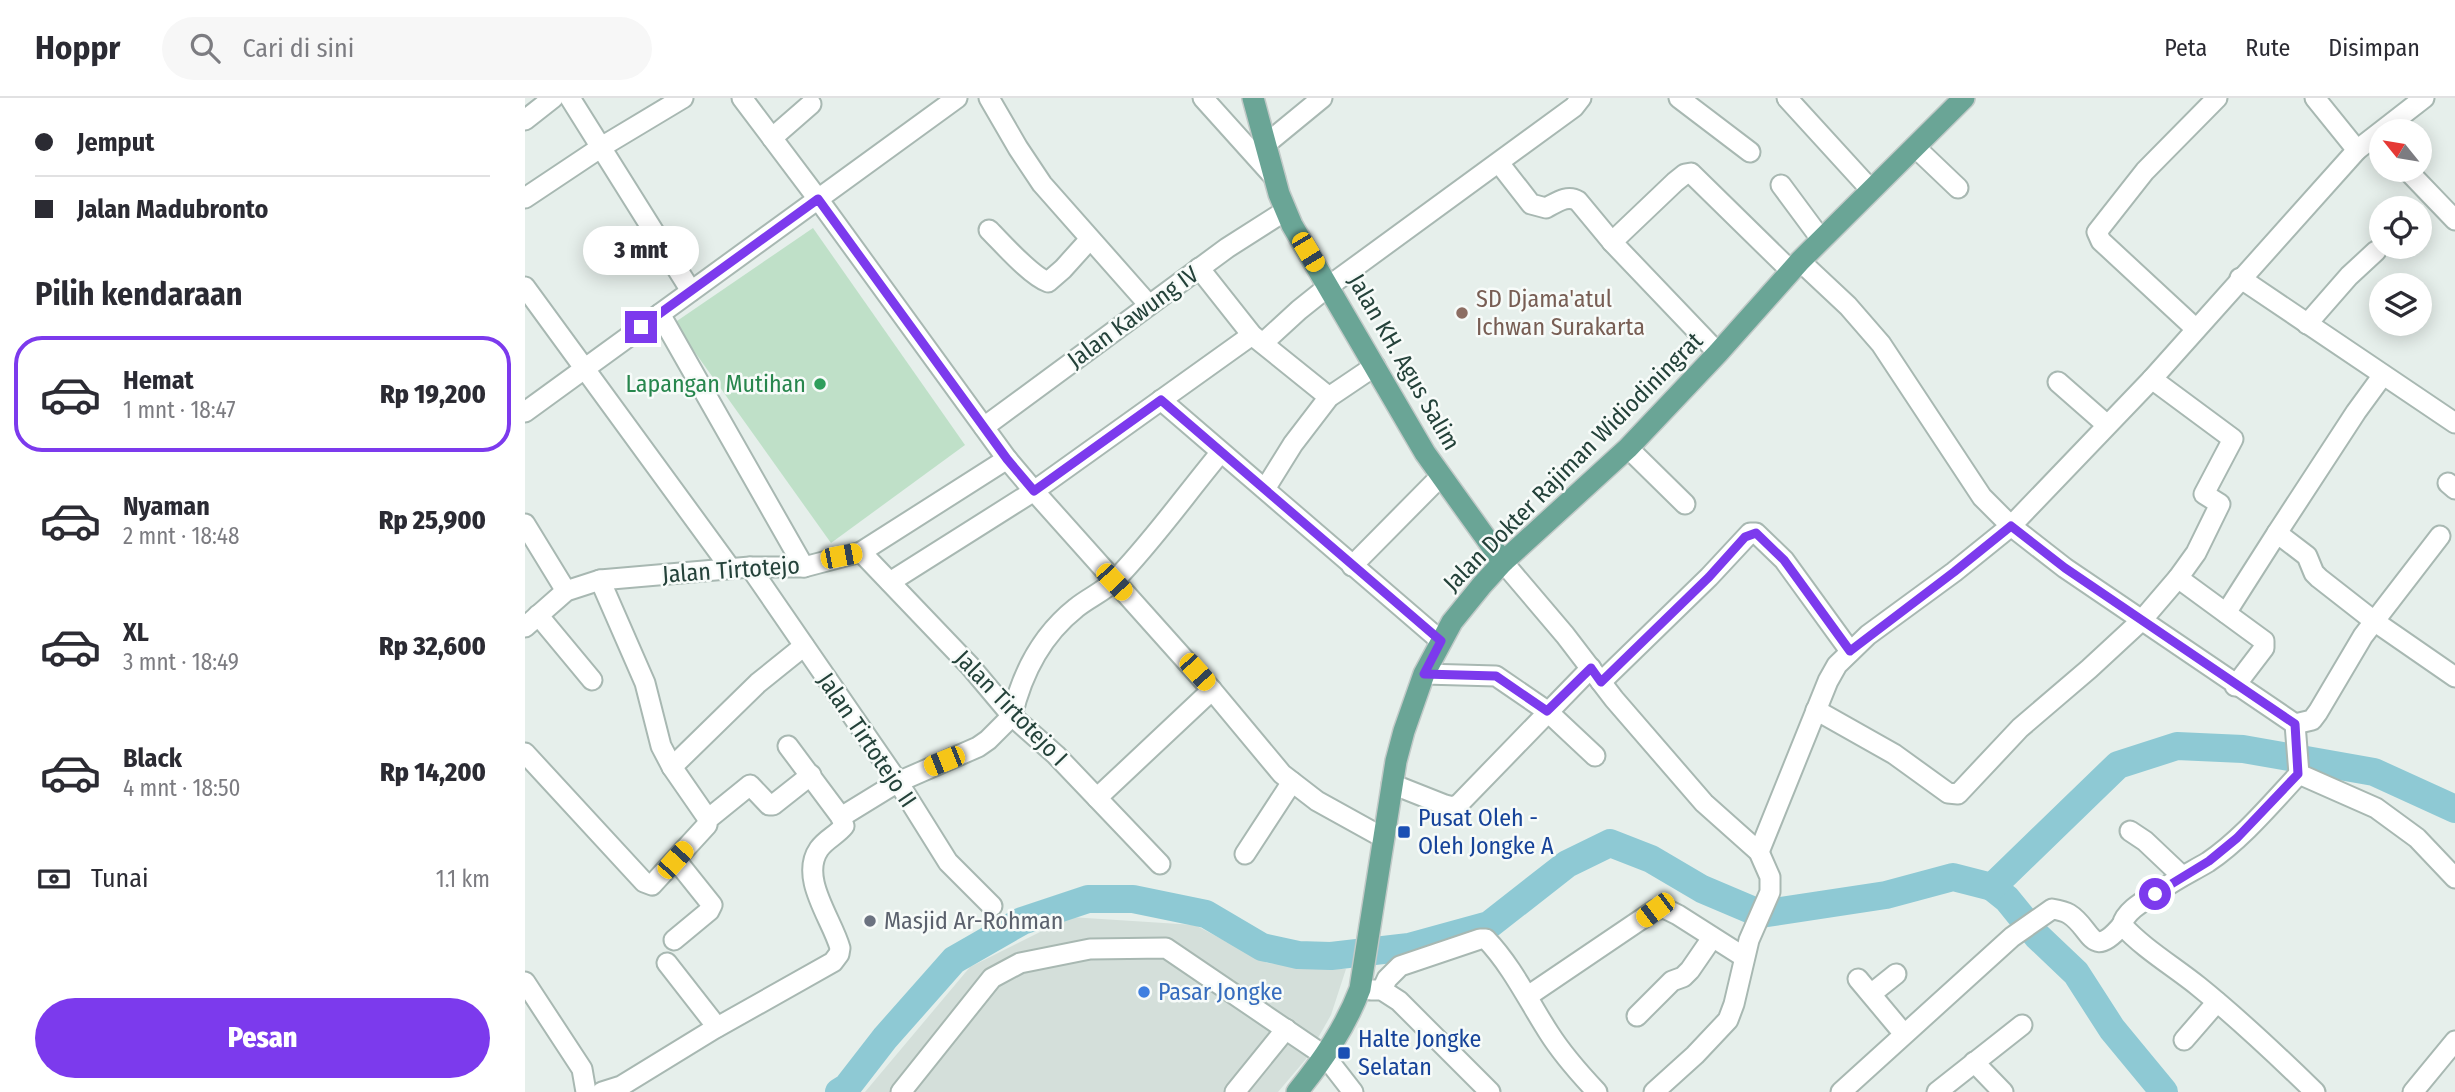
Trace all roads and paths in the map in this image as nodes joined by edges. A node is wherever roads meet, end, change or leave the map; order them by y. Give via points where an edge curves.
1 (553, 98) edge
2 (570, 98) edge
3 (683, 98) edge
4 (742, 98) edge
5 (957, 98) edge
6 (989, 98) edge
7 (1203, 98) edge
8 (1253, 98) edge
9 (1322, 98) edge
10 (1581, 98) edge
11 (1679, 98) edge
12 (1787, 98) edge
13 (1964, 98) edge
14 (2217, 98) edge
15 (2315, 98) edge
16 (2424, 98) edge
17 (811, 104) dead end
18 (2195, 105) edge
19 (2400, 119) edge
20 (525, 120) edge
21 (772, 138) junction
22 (1266, 144) junction
23 (2369, 144) edge
24 (603, 146) junction
25 (1915, 147) junction
26 (2357, 150) junction
27 (1750, 152) dead end
28 (1499, 163) junction
29 (1275, 178) junction
30 (2419, 182) edge
31 (1781, 185) dead end
32 (1958, 188) dead end
33 (1871, 190) junction
34 (525, 198) edge
35 (818, 199) junction
36 (1285, 211) junction
37 (2455, 220) edge
38 (989, 230) dead end
39 (1090, 239) junction
40 (1821, 239) junction
41 (1612, 242) junction
42 (2369, 258) edge
43 (1795, 266) junction
44 (1199, 268) junction
45 (2241, 278) junction
46 (1329, 286) junction
47 (525, 287) edge
48 (691, 291) junction
49 (1149, 306) junction
50 (660, 314) junction
51 (2307, 324) junction
52 (2196, 329) junction
53 (1258, 339) junction
54 (1719, 354) junction
55 (1375, 366) junction
56 (585, 368) junction
57 (2383, 375) junction
58 (2152, 379) junction
59 (2058, 382) dead end
60 (1329, 397) junction
61 (1161, 400) junction
62 (525, 412) edge
63 (2455, 423) edge
64 (2107, 425) junction
65 (984, 427) junction
66 (1628, 448) junction
67 (1221, 452) junction
68 (1007, 459) junction
69 (1441, 476) junction
70 (1265, 489) junction
71 (1034, 491) junction
72 (1685, 504) dead end
73 (525, 524) edge
74 (2011, 526) junction
75 (2277, 533) junction
76 (2440, 536) dead end
77 (530, 545) edge
78 (861, 552) junction
79 (1503, 562) junction
80 (1352, 566) junction
81 (804, 567) junction
82 (740, 568) junction
83 (2178, 579) junction
84 (600, 580) junction
85 (890, 582) junction
86 (1114, 582) junction
87 (566, 591) junction
88 (2226, 613) junction
89 (2142, 620) junction
90 (532, 621) edge
91 (2374, 621) junction
92 (1441, 641) junction
93 (804, 646) junction
94 (1850, 651) junction
95 (1424, 674) junction
96 (1596, 675) junction
97 (2455, 677) edge
98 (592, 680) dead end
99 (2235, 685) junction
100 (1212, 690) junction
101 (1816, 710) junction
102 (1547, 711) junction
103 (1013, 716) junction
104 (2295, 728) junction
105 (788, 746) dead end
106 (525, 753) edge
107 (1595, 756) dead end
108 (672, 767) junction
109 (2298, 772) junction
110 (811, 775) junction
111 (898, 782) junction
112 (1292, 782) junction
113 (1392, 784) junction
114 (1097, 798) junction
115 (841, 817) junction
116 (708, 819) junction
117 (2130, 831) dead end
118 (1382, 837) junction
119 (1759, 852) junction
120 (1245, 854) dead end
121 (675, 860) junction
122 (1160, 864) dead end
123 (2182, 876) junction
124 (2455, 878) edge
125 (992, 906) dead end
126 (2122, 925) junction
127 (1713, 938) junction
128 (674, 940) dead end
129 (1747, 948) junction
130 (667, 963) dead end
131 (1896, 974) dead end
132 (1858, 979) dead end
133 (525, 982) edge
134 (1361, 982) junction
135 (1382, 990) junction
136 (1871, 994) junction
137 (1528, 996) junction
138 (2217, 1002) junction
139 (1637, 1016) dead end
140 (2022, 1025) dead end
141 (717, 1027) junction
142 (1286, 1029) junction
143 (1904, 1034) junction
144 (2184, 1040) dead end
145 (2455, 1041) edge
146 (1325, 1056) junction
147 (1974, 1062) junction
148 (586, 1092) edge
149 (602, 1092) edge
150 (901, 1092) edge
151 (1235, 1092) edge
152 (1297, 1092) edge
153 (1353, 1092) edge
154 (1490, 1092) edge
155 (1597, 1092) edge
156 (1654, 1092) edge
157 (1840, 1092) edge
158 (1937, 1092) edge
159 (2003, 1092) edge
160 (2315, 1092) edge
161 (2413, 1092) edge

1 - 20 street
2 - 24 street
3 - 24 street
4 - 21 street
5 - 35 street
6 - 39 street via 1042,184
7 - 29 street
8 - 22 main road, Jalan KH. Agus Salim
9 - 22 street
10 - 28 street
11 - 27 street
12 - 33 street
13 - 25 main road, Jalan Dokter Rajiman Widiodiningrat
14 - 18 street
15 - 26 street
16 - 19 street
17 - 21 street
18 - 52 street via 2097,232 2101,241
21 - 35 street
22 - 29 main road, Jalan KH. Agus Salim
23 - 26 street
24 - 34 street
24 - 48 street
25 - 32 street
25 - 33 main road, Jalan Dokter Rajiman Widiodiningrat
26 - 45 street
28 - 41 street via 1531,204 1546,208 1572,197
28 - 46 street
29 - 36 main road, Jalan KH. Agus Salim
30 - 37 street
31 - 40 street
33 - 40 main road, Jalan Dokter Rajiman Widiodiningrat
35 - 48 street
35 - 65 street
36 - 44 street, Jalan Kawung IV
36 - 46 main road, Jalan KH. Agus Salim
38 - 39 street via 1048,282
39 - 49 street
40 - 43 main road, Jalan Dokter Rajiman Widiodiningrat
41 - 43 street via 1675,182 1691,173
41 - 54 street
42 - 51 street
43 - 54 main road, Jalan Dokter Rajiman Widiodiningrat
43 - 74 street via 1848,306 1881,344 1976,488
44 - 49 street, Jalan Kawung IV
44 - 53 street
45 - 51 street
45 - 52 street
46 - 53 street
46 - 55 main road, Jalan KH. Agus Salim
47 - 56 street, Jalan Tirtotejo II
48 - 50 street
49 - 65 street, Jalan Kawung IV
50 - 56 street
50 - 81 street
51 - 57 street
52 - 58 street
53 - 60 street
53 - 61 street
54 - 66 main road, Jalan Dokter Rajiman Widiodiningrat
55 - 60 street
55 - 69 main road, Jalan KH. Agus Salim
56 - 62 street
56 - 82 street, Jalan Tirtotejo II
57 - 63 street
57 - 75 street
58 - 64 street
58 - 83 street via 2233,439 2204,494 2220,504
59 - 64 street
60 - 70 street
61 - 67 street
61 - 71 street
64 - 74 street
65 - 68 street
66 - 72 street
66 - 79 main road, Jalan Dokter Rajiman Widiodiningrat
67 - 70 street
67 - 86 street
68 - 71 street
68 - 78 street, Jalan Tirtotejo
69 - 79 main road, Jalan KH. Agus Salim
69 - 80 street
70 - 80 street
71 - 85 street
71 - 86 street
73 - 77 street
74 - 89 street
74 - 94 street
75 - 88 street
75 - 91 street via 2307,556 2319,578
76 - 91 street
77 - 87 street
78 - 81 street, Jalan Tirtotejo
78 - 85 street, Jalan Tirtotejo I
79 - 92 main road, Jalan Dokter Rajiman Widiodiningrat via 1462,608
79 - 96 street
80 - 92 street
81 - 82 street, Jalan Tirtotejo
82 - 84 street, Jalan Tirtotejo
82 - 93 street, Jalan Tirtotejo II
83 - 88 street
83 - 89 street
84 - 87 street, Jalan Tirtotejo
84 - 108 street via 645,683 661,746
85 - 103 street, Jalan Tirtotejo I
86 - 100 street
86 - 103 street via 1071,612 1047,636 1032,660
87 - 90 street, Jalan Tirtotejo
88 - 99 street via 2265,645
89 - 99 street
89 - 101 street via 2020,728 1958,794 1948,793 1894,754
90 - 98 street
91 - 97 street
91 - 104 street via 2318,712
92 - 95 main road, Jalan Dokter Rajiman Widiodiningrat
93 - 108 street via 758,683
93 - 111 street, Jalan Tirtotejo II
94 - 96 street via 1784,560 1756,533 1750,533 1709,577
94 - 101 street via 1833,673
95 - 102 street via 1496,676
95 - 113 main road, Jalan Dokter Rajiman Widiodiningrat
96 - 102 street
96 - 119 street via 1704,803
99 - 104 street
100 - 112 street
100 - 114 street
101 - 119 street
102 - 107 street
102 - 113 street via 1453,807
103 - 111 street via 978,747
103 - 114 street, Jalan Tirtotejo I
104 - 109 street
105 - 110 street
106 - 121 street via 644,882 652,884
108 - 116 street
109 - 123 street via 2237,838
109 - 124 street via 2387,815 2417,838
110 - 115 street
110 - 116 street via 773,805 750,785
111 - 115 street
111 - 125 street, Jalan Tirtotejo II via 949,862
112 - 118 street
112 - 120 street
113 - 118 main road, Jalan Dokter Rajiman Widiodiningrat
114 - 122 street, Jalan Tirtotejo I
115 - 141 street via 844,826 821,846 813,866 839,954 833,962
116 - 121 street
117 - 123 street
118 - 134 main road, Jalan Dokter Rajiman Widiodiningrat
119 - 129 street via 1770,877 1767,901
121 - 128 street via 712,905
123 - 126 street via 2135,908
126 - 138 street
126 - 143 street via 2111,938 2098,941 2071,915 2052,909 2020,931
127 - 129 street
127 - 137 street via 1664,908 1655,910
127 - 139 street via 1690,970
129 - 156 street via 1728,1020
130 - 141 street
131 - 136 street
132 - 136 street
133 - 148 street via 582,1069
134 - 135 street
134 - 146 main road, Jalan Dokter Rajiman Widiodiningrat via 1353,1009
135 - 137 street via 1400,966 1480,939 1489,942
135 - 154 street via 1399,1001
136 - 143 street
137 - 155 street via 1550,1034
138 - 144 street
138 - 160 street
140 - 147 street
141 - 149 street via 621,1086
142 - 146 street
142 - 150 street via 1166,948 1090,949 1020,963 992,978
142 - 151 street
143 - 157 street
145 - 161 street
146 - 152 main road, Jalan Dokter Rajiman Widiodiningrat
146 - 153 street
147 - 158 street
147 - 159 street

